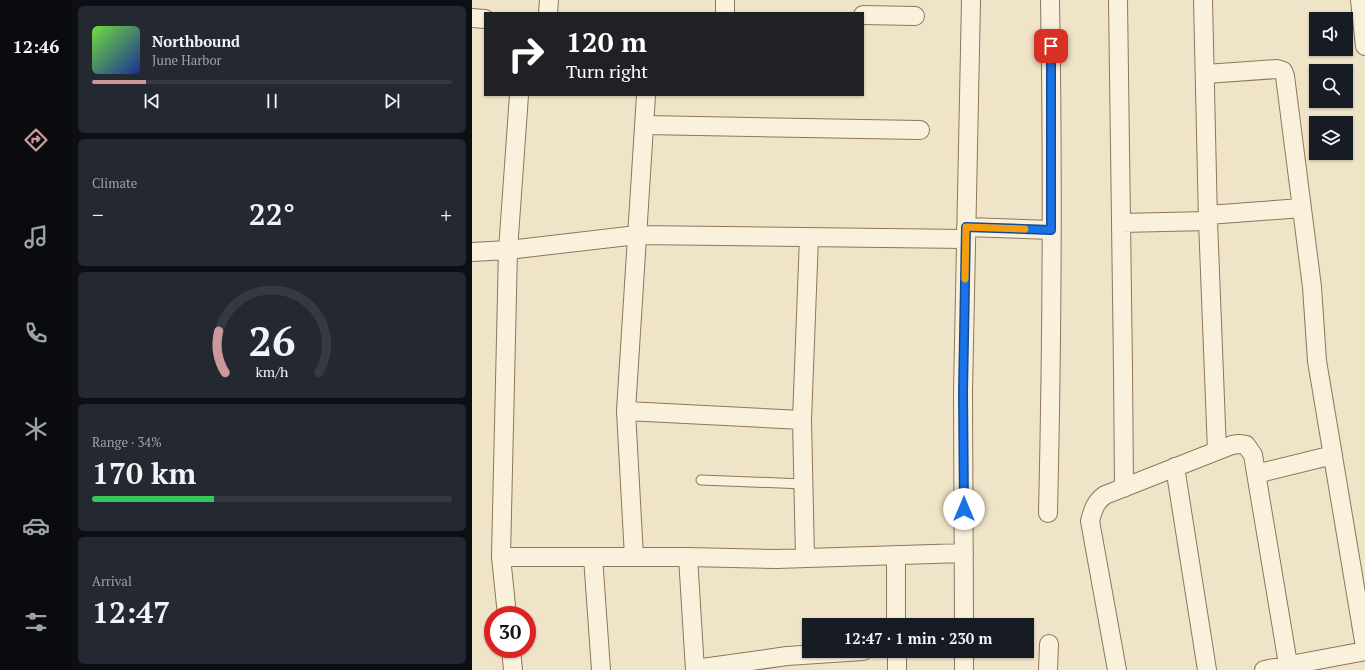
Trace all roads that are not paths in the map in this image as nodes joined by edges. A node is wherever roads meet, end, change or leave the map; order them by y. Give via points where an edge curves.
1 (549, 0) edge
2 (725, 0) edge
3 (971, 0) edge
4 (1050, 0) edge
5 (1118, 0) edge
6 (1203, 0) edge
7 (1362, 11) edge
8 (548, 12) edge
9 (725, 12) edge
10 (864, 15) edge
11 (915, 16) dead end
12 (472, 18) edge
13 (484, 20) edge
14 (1365, 46) edge
15 (1206, 74) junction
16 (519, 96) edge
17 (646, 96) edge
18 (645, 125) junction
19 (920, 130) dead end
20 (1302, 208) junction
21 (1208, 218) junction
22 (1122, 223) junction
23 (1051, 230) junction
24 (966, 233) junction
25 (637, 235) junction
26 (809, 237) junction
27 (508, 250) junction
28 (472, 252) edge
29 (626, 410) junction
30 (802, 420) junction
31 (1217, 451) junction
32 (1332, 455) junction
33 (1175, 467) junction
34 (1256, 474) junction
35 (701, 480) dead end
36 (804, 484) junction
37 (1124, 488) junction
38 (1048, 514) dead end
39 (964, 552) junction
40 (896, 555) junction
41 (501, 557) junction
42 (593, 557) junction
43 (634, 557) junction
44 (688, 557) junction
45 (805, 558) junction
46 (506, 606) edge
47 (896, 618) edge
48 (964, 618) edge
49 (1049, 644) dead end
50 (1365, 647) edge
51 (1365, 651) edge
52 (512, 658) edge
53 (825, 658) edge
54 (897, 658) edge
55 (964, 658) edge
56 (804, 662) edge
57 (1288, 668) edge
58 (695, 669) edge
59 (513, 670) edge
60 (601, 670) edge
61 (897, 670) edge
62 (964, 670) edge
63 (1048, 670) edge
64 (1117, 670) edge
65 (1207, 670) edge
66 (1264, 670) edge

1 - 8 street
2 - 9 street
3 - 24 street
4 - 23 street
5 - 22 street
6 - 15 street
7 - 14 street
10 - 11 street
12 - 13 street
15 - 20 street via 1277,69 1283,71
15 - 21 street
16 - 27 street
17 - 18 street
18 - 19 street
18 - 25 street
20 - 21 street
20 - 32 street via 1312,287 1317,361
21 - 22 street
21 - 31 street
22 - 37 street
23 - 24 street
23 - 38 street
24 - 26 street
24 - 39 street via 963,392
25 - 26 street
25 - 27 street
25 - 29 street
26 - 30 street
27 - 28 street
27 - 41 street
29 - 30 street
29 - 43 street
30 - 36 street
31 - 33 street
31 - 34 street via 1232,445 1246,446 1252,455
32 - 34 street
32 - 50 street
33 - 37 street
33 - 65 street
34 - 57 street
35 - 36 lane
36 - 45 street
37 - 64 street via 1098,500 1090,521
39 - 40 street
39 - 48 street
40 - 45 street
40 - 47 street
41 - 42 street
41 - 46 street
42 - 43 street
42 - 60 street
43 - 44 street
44 - 45 street
44 - 58 street
49 - 63 street
51 - 57 street
52 - 59 street
53 - 56 street
54 - 61 street
55 - 62 street
56 - 58 street
57 - 66 street

